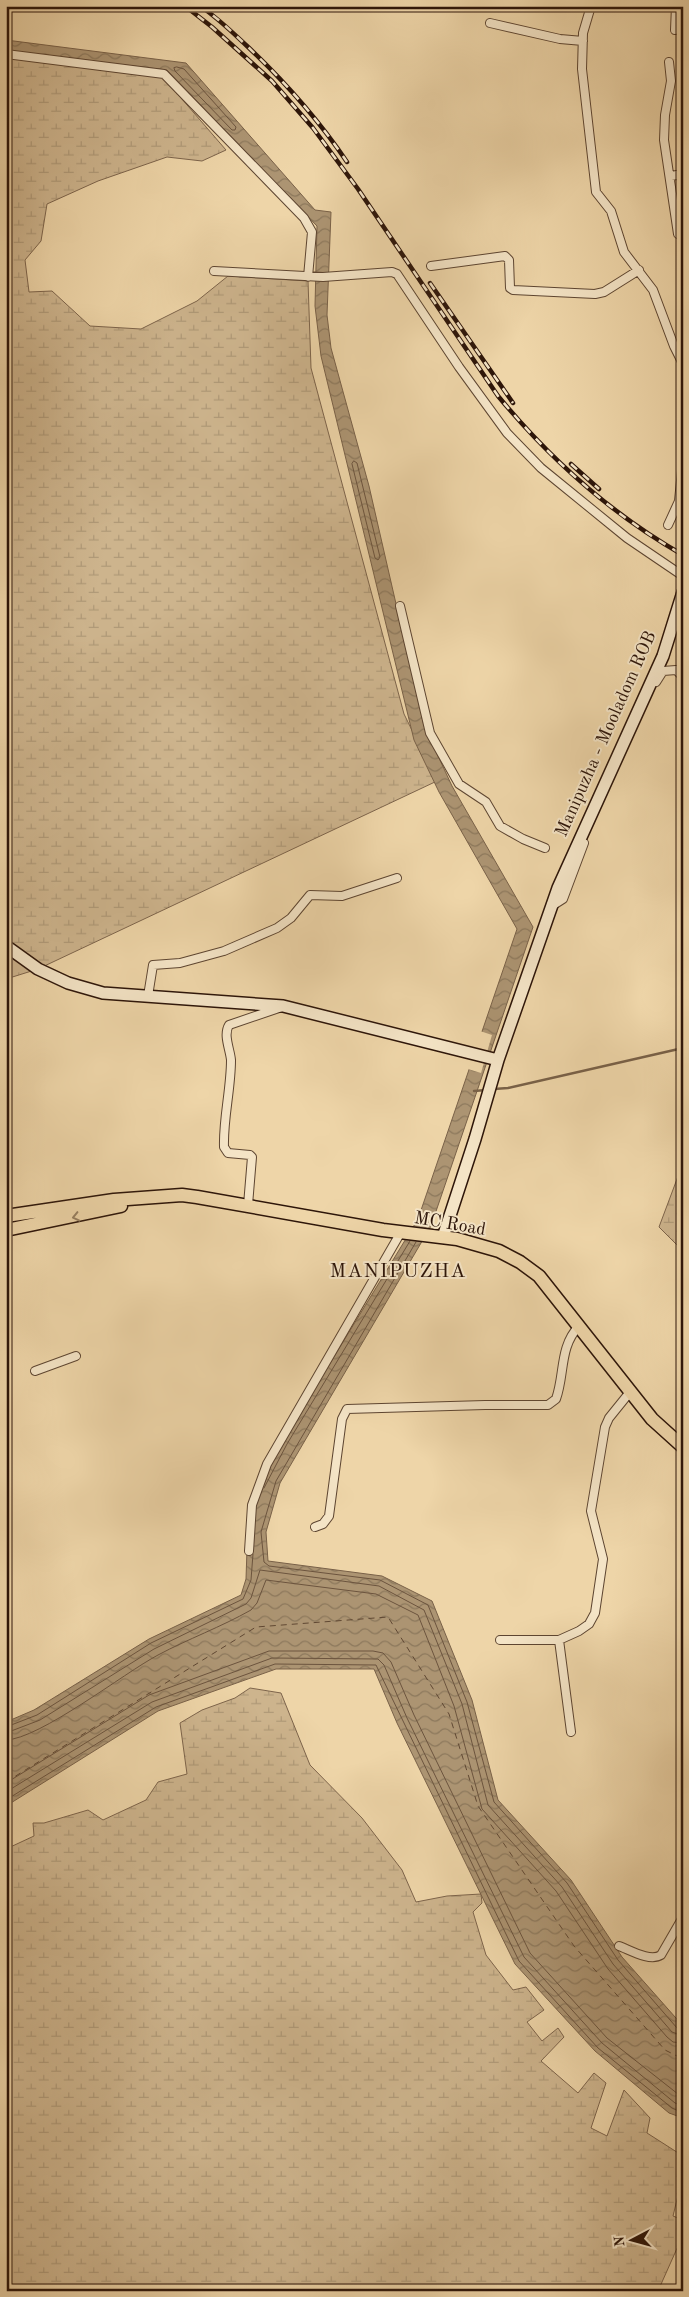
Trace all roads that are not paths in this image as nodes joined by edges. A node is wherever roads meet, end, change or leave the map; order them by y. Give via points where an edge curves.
1 (591, 6) edge
2 (676, 6) edge
3 (490, 23) dead end
4 (674, 30) dead end
5 (583, 41) junction
6 (6, 54) edge
7 (669, 62) dead end
8 (683, 174) edge
9 (671, 176) junction
10 (678, 234) dead end
11 (431, 266) dead end
12 (639, 270) junction
13 (214, 271) dead end
14 (309, 277) junction
15 (683, 364) edge
16 (683, 460) edge
17 (668, 525) dead end
18 (683, 576) edge
19 (683, 592) edge
20 (400, 606) dead end
21 (683, 677) edge
22 (545, 848) dead end
23 (397, 878) dead end
24 (552, 906) junction
25 (6, 946) edge
26 (148, 996) junction
27 (283, 1006) junction
28 (498, 1060) junction
29 (157, 1197) junction
30 (248, 1205) junction
31 (6, 1216) edge
32 (6, 1230) edge
33 (408, 1233) junction
34 (442, 1237) junction
35 (579, 1326) junction
36 (76, 1356) dead end
37 (35, 1371) dead end
38 (630, 1392) junction
39 (683, 1447) edge
40 (315, 1526) dead end
41 (249, 1551) dead end
42 (500, 1640) dead end
43 (559, 1640) junction
44 (571, 1732) dead end
45 (683, 1918) edge
46 (619, 1946) dead end

1 - 5 street
2 - 4 street
3 - 5 street
5 - 12 street via 582,69 596,192 611,211 622,248
6 - 14 street via 164,74 304,218 312,232
7 - 9 street via 671,81 664,129
8 - 9 street
9 - 10 street
11 - 12 street via 505,256 509,260 510,288 513,290 595,294 604,292
12 - 15 street via 657,298
13 - 14 street
14 - 18 street via 392,272 399,275 507,433 541,468 627,538
16 - 17 street via 679,501
19 - 24 main road, Manipuzha - Mooladom ROB via 655,675
20 - 22 street via 430,732 459,784 486,802 500,826
21 - 24 street via 672,670 663,671 659,676 587,835 562,899
23 - 26 street via 342,896 310,895 291,918 277,928 224,951 180,963 152,965
24 - 28 main road, Manipuzha - Mooladom ROB
25 - 26 main road via 38,969 68,983 103,993
26 - 27 main road
27 - 28 main road
27 - 30 street via 227,1029 231,1074 224,1147 228,1153 252,1157
28 - 34 main road, Manipuzha - Mooladom ROB
29 - 30 highway, MC Road via 197,1197
29 - 31 highway, MC Road via 96,1202
29 -> 32 highway, MC Road
30 - 33 highway, MC Road
33 - 34 highway, MC Road
33 - 41 street via 267,1464 252,1505
34 - 35 highway, MC Road via 499,1251 520,1262 539,1276
35 - 38 highway, MC Road
35 - 40 street via 570,1335 556,1399 548,1405 347,1409 342,1419 329,1516 323,1524
36 - 37 street
38 - 39 highway, MC Road via 652,1419
38 - 43 street via 605,1427 593,1493 591,1517 603,1559 595,1613 589,1624
42 - 43 street
43 - 44 street
45 - 46 street via 658,1957

